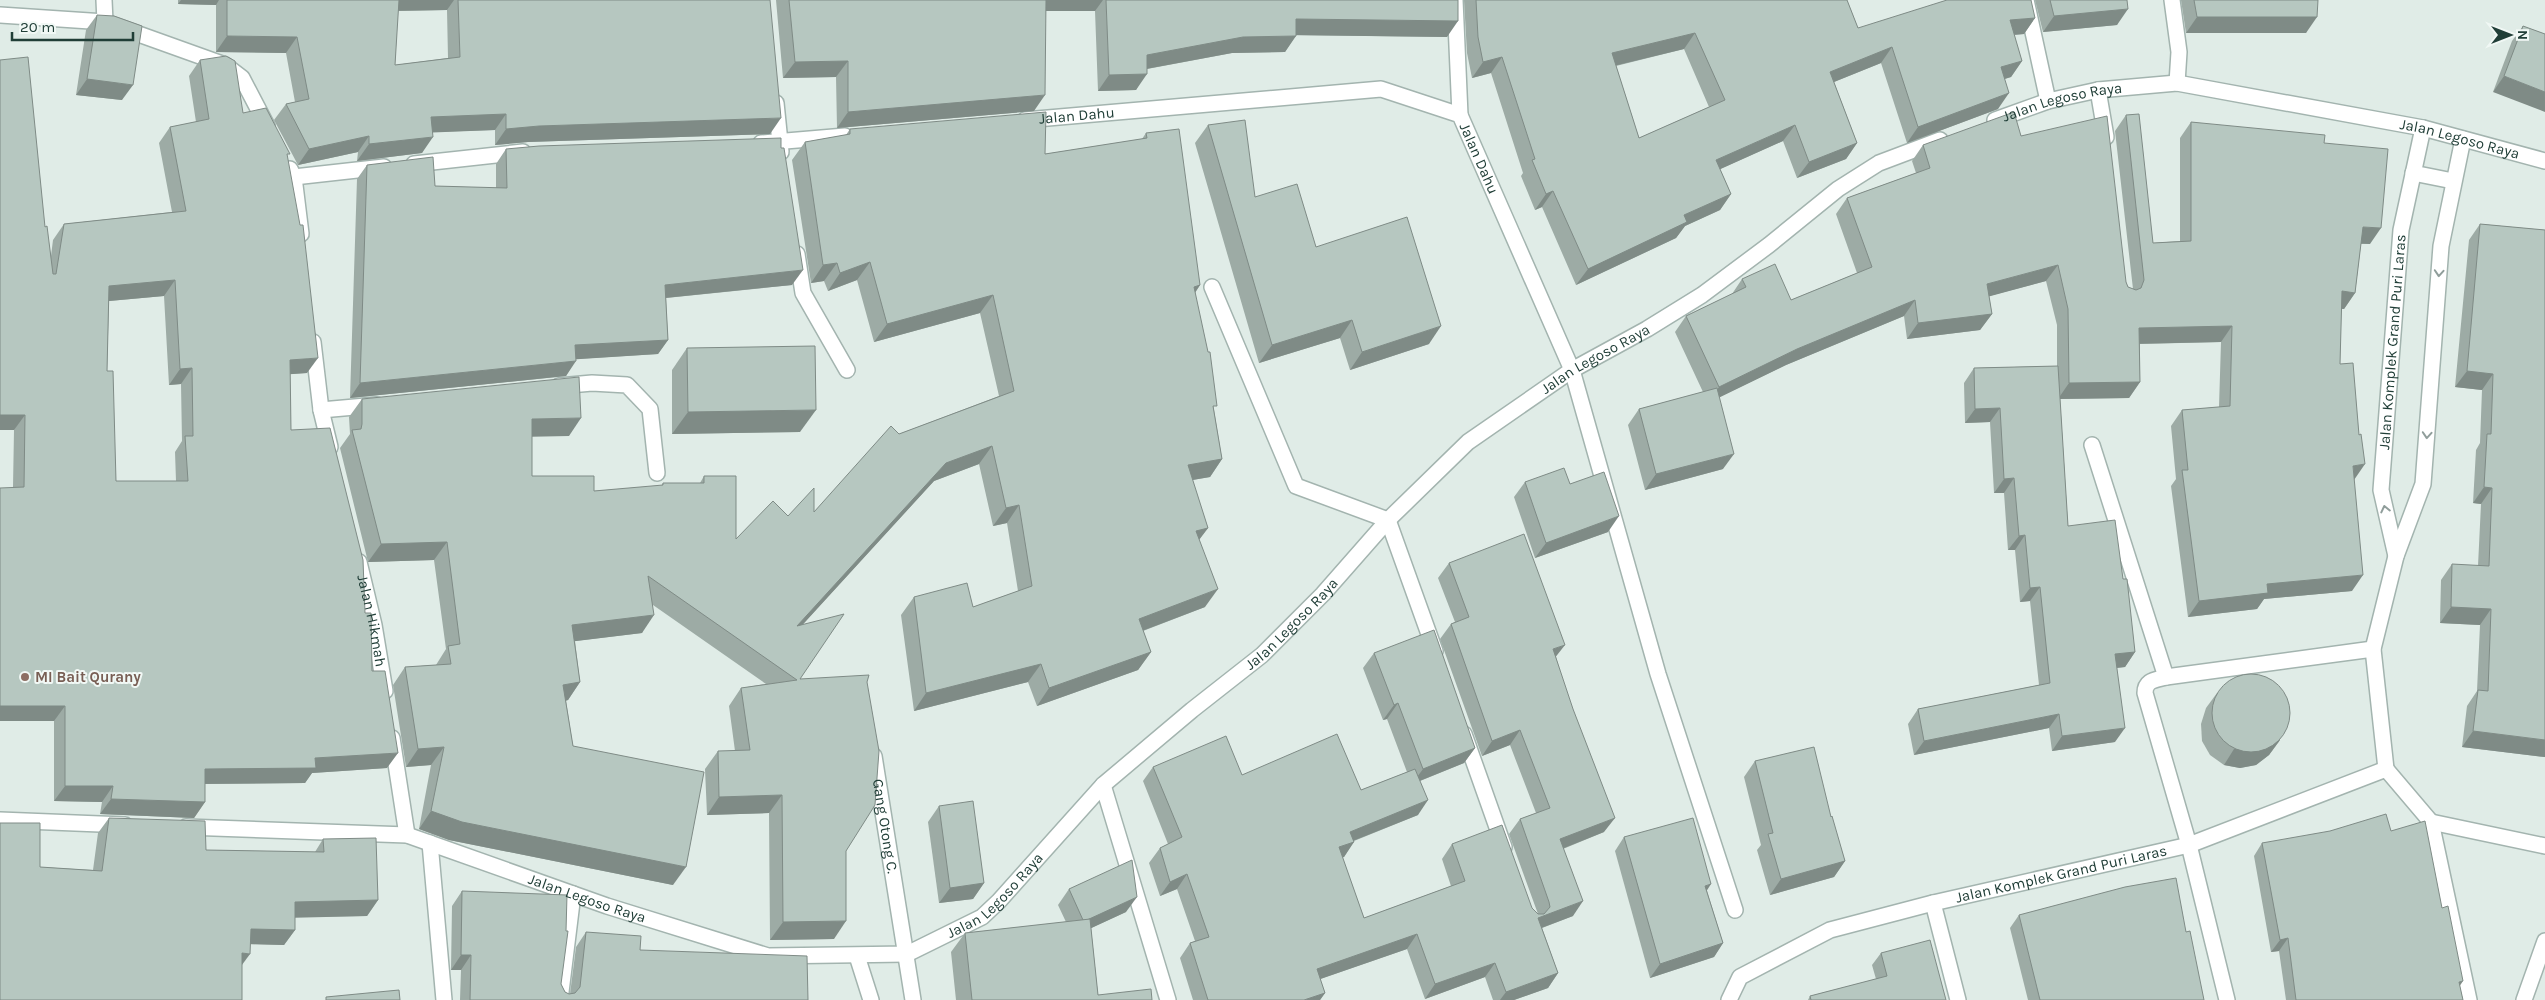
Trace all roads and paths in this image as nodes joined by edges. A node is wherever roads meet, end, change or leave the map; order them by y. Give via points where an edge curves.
1 (104, 0) edge
2 (1455, 0) edge
3 (2026, 0) edge
4 (2172, 0) edge
5 (0, 15) edge
6 (105, 22) junction
7 (2177, 83) junction
8 (775, 86) edge
9 (2098, 90) junction
10 (2048, 101) junction
11 (1460, 115) junction
12 (1005, 122) edge
13 (1978, 126) edge
14 (2423, 128) junction
15 (858, 135) edge
16 (272, 136) edge
17 (1951, 136) edge
18 (2464, 139) junction
19 (780, 142) junction
20 (750, 144) edge
21 (2108, 150) edge
22 (537, 151) edge
23 (281, 152) edge
24 (2545, 161) edge
25 (784, 171) edge
26 (2413, 173) junction
27 (294, 177) junction
28 (2453, 181) junction
29 (794, 236) edge
30 (302, 245) edge
31 (1212, 287) dead end
32 (311, 322) edge
33 (847, 370) dead end
34 (1572, 370) junction
35 (544, 388) edge
36 (389, 403) edge
37 (321, 410) junction
38 (2092, 445) dead end
39 (335, 466) edge
40 (657, 473) dead end
41 (1388, 520) junction
42 (356, 550) edge
43 (2396, 556) junction
44 (2373, 649) junction
45 (1441, 669) edge
46 (2166, 677) junction
47 (386, 701) edge
48 (1458, 716) edge
49 (389, 720) edge
50 (872, 745) edge
51 (2386, 769) junction
52 (1103, 786) junction
53 (0, 820) edge
54 (2431, 822) junction
55 (139, 825) edge
56 (169, 826) edge
57 (407, 835) junction
58 (430, 843) junction
59 (2189, 845) junction
60 (2545, 846) edge
61 (1510, 864) edge
62 (573, 894) junction
63 (1934, 903) junction
64 (1735, 910) dead end
65 (2545, 941) edge
66 (907, 954) junction
67 (857, 956) junction
68 (444, 1000) edge
69 (560, 1000) edge
70 (872, 1000) edge
71 (913, 1000) edge
72 (1168, 1000) edge
73 (1729, 1000) edge
74 (1958, 1000) edge
75 (2227, 1000) edge
76 (2468, 1000) edge
77 (2524, 1000) edge

1 - 6 street
2 - 11 street
3 - 10 street
4 - 7 street via 2179,52
5 - 6 street
6 - 16 street via 234,71 242,78
7 - 9 street, Jalan Legoso Raya
7 - 14 street, Jalan Legoso Raya
8 - 19 street
9 - 10 street, Jalan Legoso Raya
9 - 21 street
10 - 13 street, Jalan Legoso Raya
11 - 12 street, Jalan Dahu via 1381,89
11 - 34 street, Jalan Dahu
14 - 18 street, Jalan Legoso Raya
14 - 26 street, Jalan Komplek Grand Puri Laras
15 - 19 street
17 - 34 street, Jalan Legoso Raya via 1870,168 1838,189 1702,295
18 - 24 street, Jalan Legoso Raya
18 - 28 street, Jalan Komplek Grand Puri Laras
19 - 20 street
19 - 25 street
22 - 27 street
23 - 27 street
26 - 28 street
43 -> 26 street, Jalan Komplek Grand Puri Laras via 2381,490 2401,230
27 - 30 street
28 -> 43 street, Jalan Komplek Grand Puri Laras via 2441,246 2423,484
29 - 33 street via 803,293
31 - 41 street via 1296,486
32 - 37 street
34 - 41 street, Jalan Legoso Raya via 1468,442
34 - 64 street, Jalan Dahu via 1658,674
35 - 40 street via 592,383 627,385 650,409
36 - 37 street
37 - 39 street
38 - 46 street
41 - 45 street
41 - 52 street, Jalan Legoso Raya via 1323,594 1262,655
42 - 47 street, Jalan Hikmah via 374,625
43 - 44 street, Jalan Komplek Grand Puri Laras
44 - 46 street, Jalan Komplek Grand Puri Laras
44 - 51 street, Jalan Komplek Grand Puri Laras
46 - 59 street, Jalan Komplek Grand Puri Laras via 2148,682 2145,693
48 - 61 street
49 - 57 street
50 - 66 street, Gang Otong C.
51 - 54 street
51 - 59 street, Jalan Komplek Grand Puri Laras
52 - 66 street, Jalan Legoso Raya via 982,917
52 - 72 street
53 - 55 street
54 - 60 street
54 - 76 street
56 - 57 street, Jalan Legoso Raya
57 - 58 street, Jalan Legoso Raya
58 - 62 street, Jalan Legoso Raya
58 - 68 street
59 - 63 street, Jalan Komplek Grand Puri Laras
59 - 75 street, Jalan Komplek Grand Puri Laras
62 - 67 street, Jalan Legoso Raya via 768,956
62 - 69 street
63 - 73 street, Jalan Komplek Grand Puri Laras via 1830,930 1740,976
63 - 74 street
65 - 77 street
66 - 67 street, Jalan Legoso Raya
66 - 71 street, Gang Otong C.
67 - 70 street

